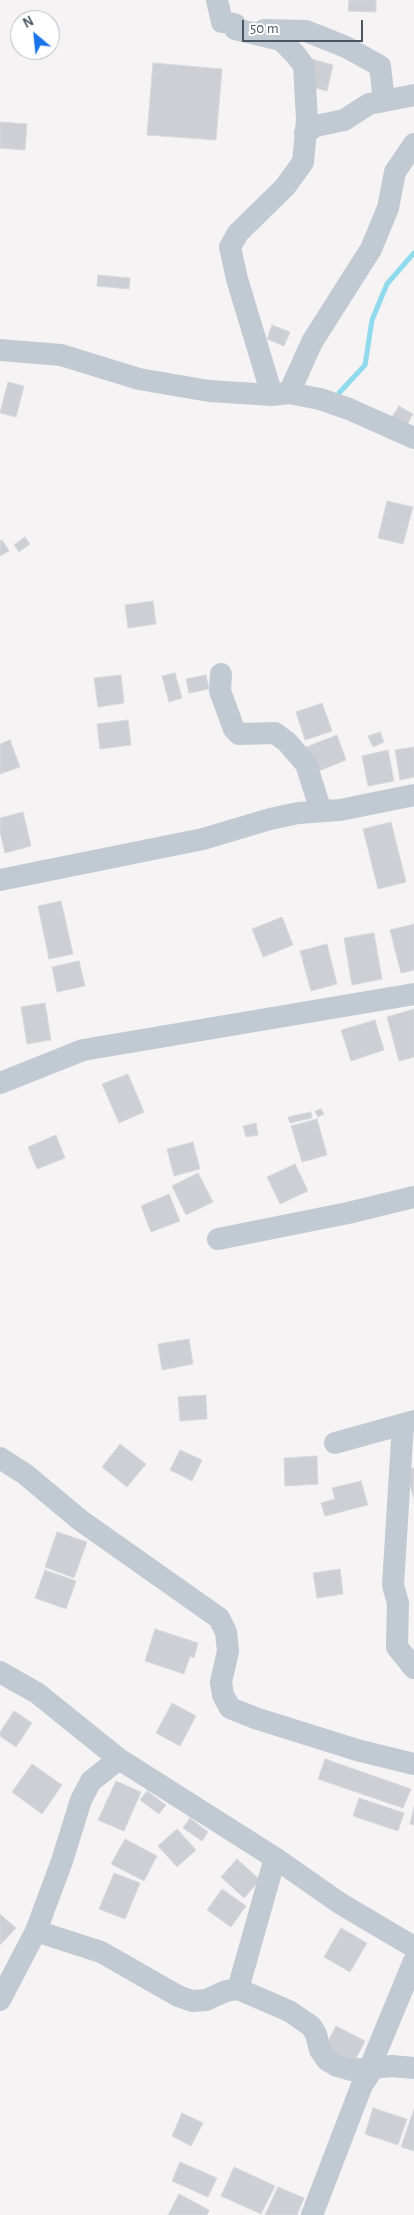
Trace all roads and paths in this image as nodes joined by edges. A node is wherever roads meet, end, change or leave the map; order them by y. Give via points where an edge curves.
1 (217, 0) edge
2 (280, 40) junction
3 (414, 95) edge
4 (384, 101) junction
5 (306, 133) junction
6 (414, 144) edge
7 (0, 350) edge
8 (280, 394) junction
9 (414, 438) edge
10 (221, 674) dead end
11 (414, 795) edge
12 (321, 812) junction
13 (0, 880) edge
14 (414, 994) edge
15 (0, 1083) edge
16 (414, 1197) edge
17 (218, 1239) dead end
18 (409, 1423) edge
19 (335, 1443) dead end
20 (0, 1458) edge
21 (414, 1668) edge
22 (0, 1672) edge
23 (119, 1759) junction
24 (414, 1764) edge
25 (275, 1858) junction
26 (36, 1931) junction
27 (414, 1947) edge
28 (414, 1961) edge
29 (238, 1989) junction
30 (0, 2000) edge
31 (414, 2068) edge
32 (372, 2069) junction
33 (312, 2215) edge

1 - 2 street via 222,22 235,24 235,29
2 - 4 street via 263,30 306,31 346,47 380,66
2 - 5 street via 304,66
3 - 4 street
4 - 5 street via 369,104 344,120 316,126
5 - 8 street via 303,162 285,187 238,233 230,247 237,279
6 - 8 street via 395,172 388,208 371,249
7 - 8 street via 60,355 139,379 209,392
8 - 9 street via 320,399
10 - 12 street via 220,691 234,729 239,734 275,733 286,742 306,764
11 - 12 street
12 - 13 street via 270,819 203,839
14 - 15 street via 82,1050
16 - 17 street
18 - 19 street
18 - 21 street via 393,1585 398,1603 397,1647
20 - 24 street via 25,1474 80,1520 219,1618 226,1632 228,1651 222,1682 223,1696 230,1708 357,1750
22 - 23 street via 37,1693
23 - 25 street
23 - 26 street via 91,1781 81,1800
25 - 27 street via 342,1904
25 - 29 street
26 - 29 street via 101,1952 192,2001 206,2000
26 - 30 street
28 - 32 street
29 - 32 street via 289,2012 311,2026 320,2050 337,2066 351,2070
31 - 32 street via 392,2066
32 - 33 street via 362,2085

